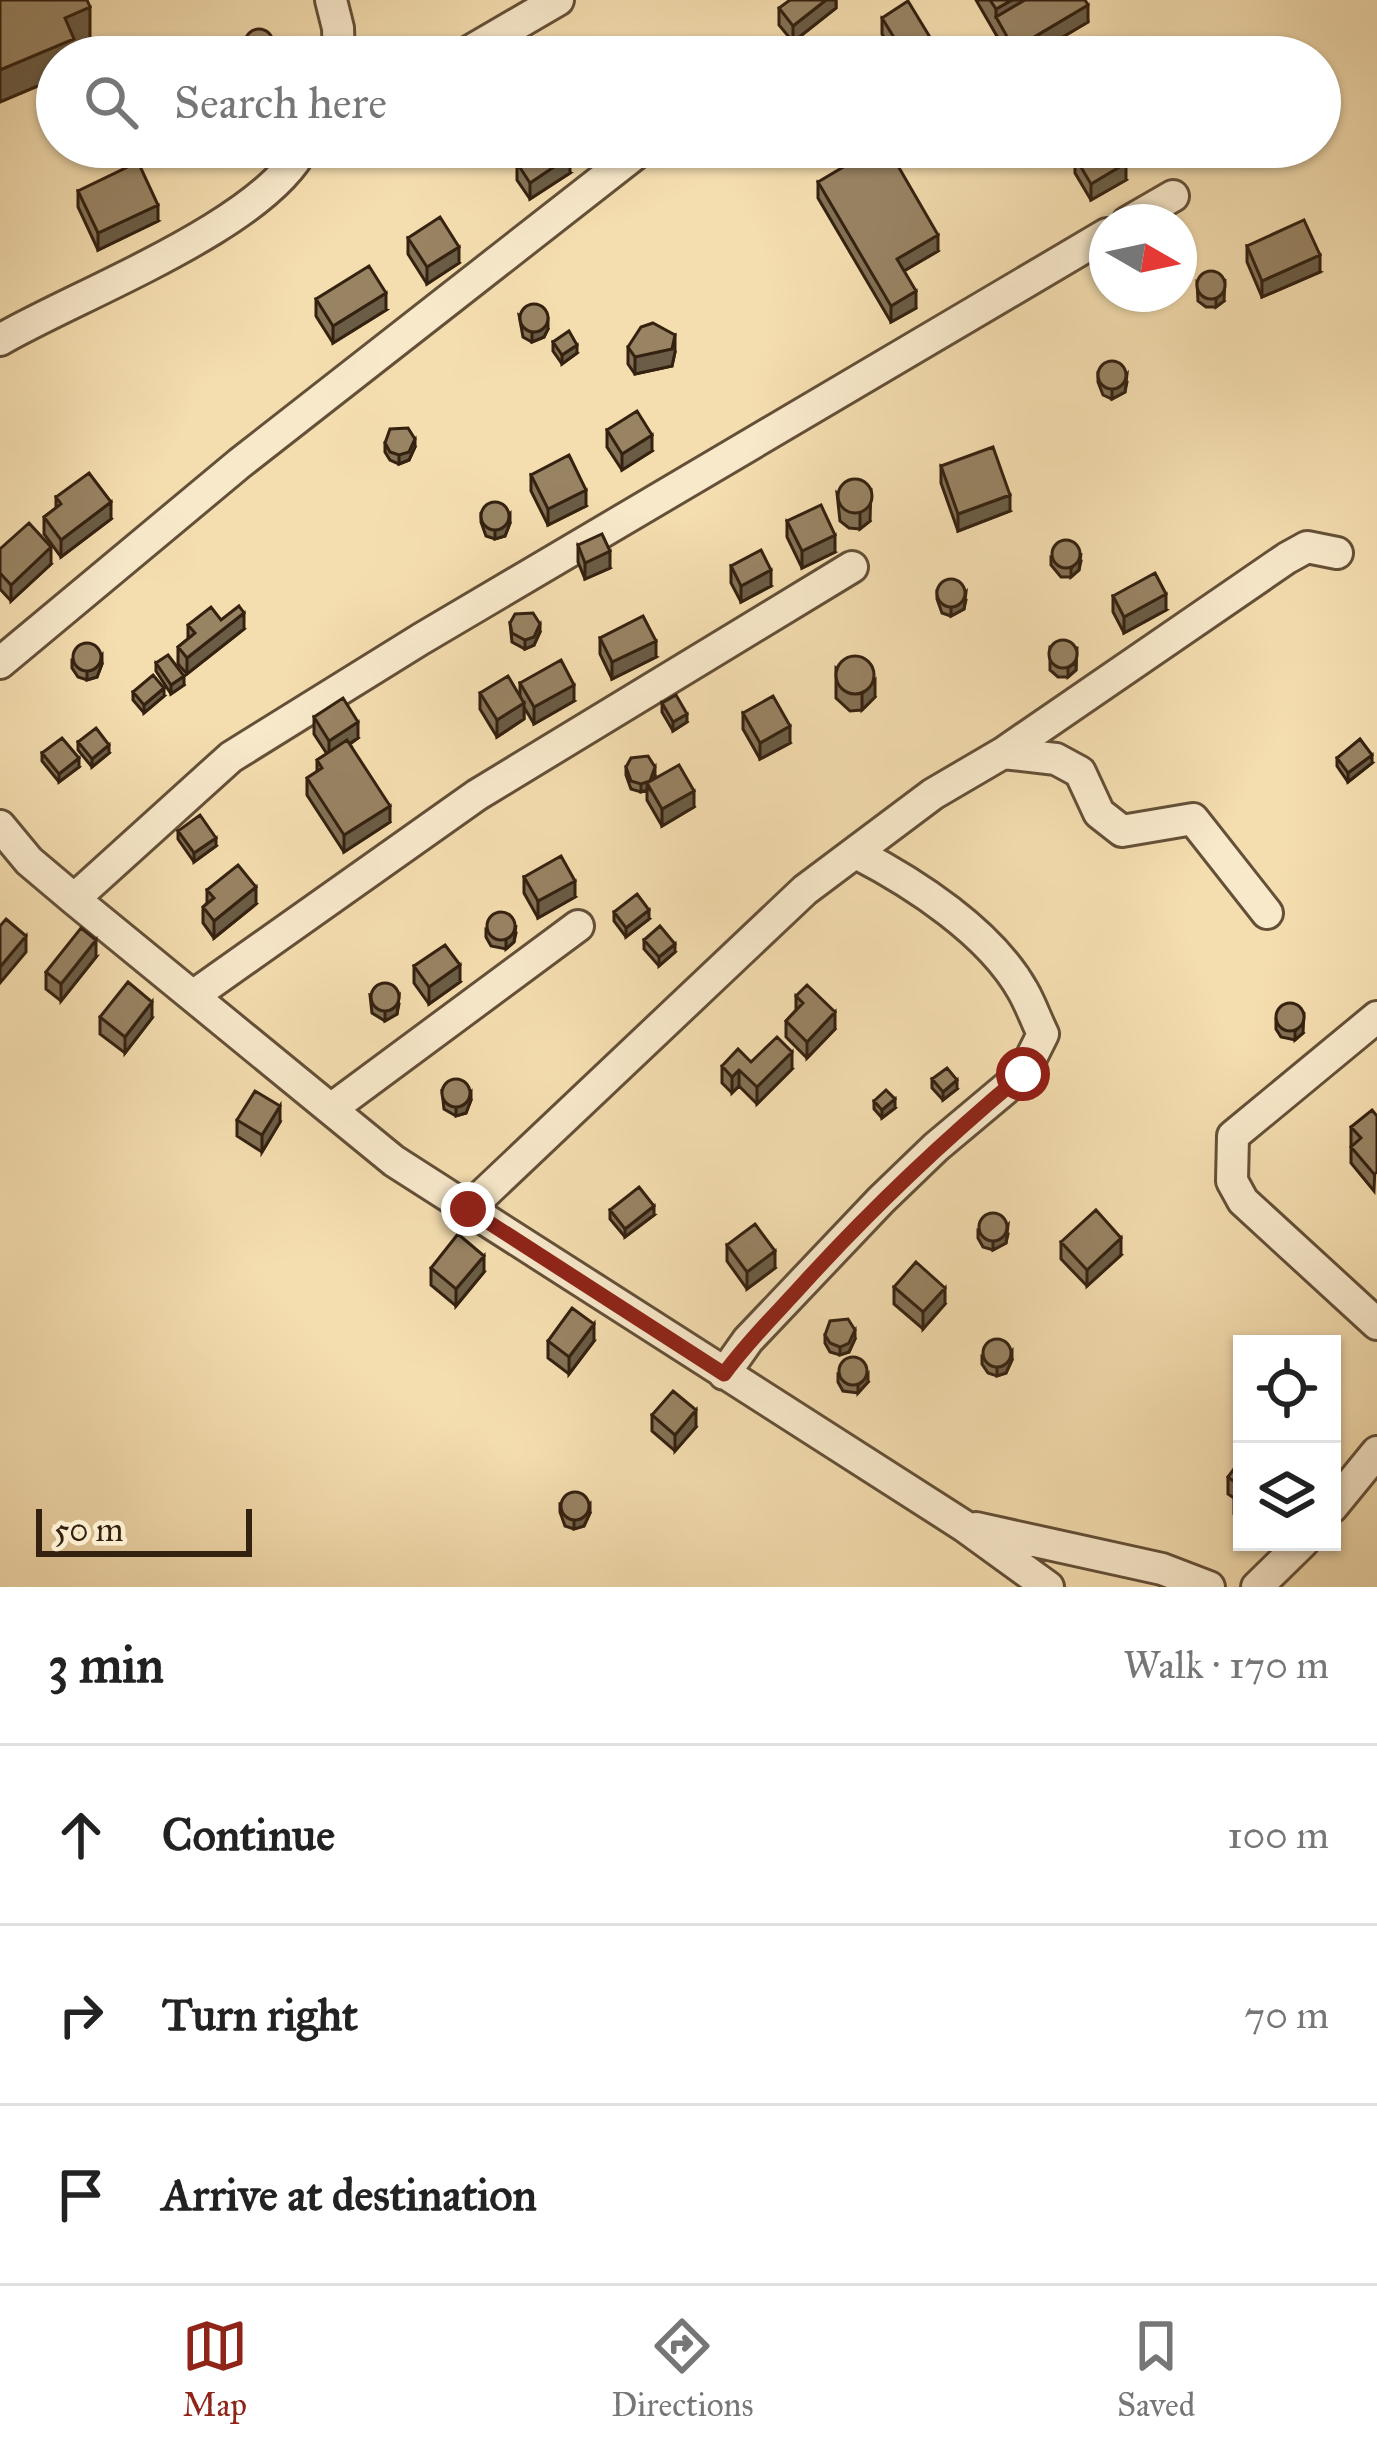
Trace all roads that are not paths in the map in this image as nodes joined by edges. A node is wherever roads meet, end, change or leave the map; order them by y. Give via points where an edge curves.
1 (558, 0) edge
2 (496, 36) edge
3 (291, 168) edge
4 (617, 168) edge
5 (1173, 196) dead end
6 (1159, 204) edge
7 (1089, 245) edge
8 (0, 340) edge
9 (1337, 554) dead end
10 (852, 567) dead end
11 (0, 663) edge
12 (1003, 753) junction
13 (0, 826) edge
14 (856, 853) junction
15 (74, 899) junction
16 (1267, 913) dead end
17 (578, 926) dead end
18 (193, 996) junction
19 (1377, 1017) edge
20 (331, 1109) junction
21 (468, 1209) junction
22 (1377, 1324) edge
23 (724, 1374) junction
24 (1377, 1452) edge
25 (1341, 1496) edge
26 (964, 1526) junction
27 (1295, 1551) edge
28 (1048, 1587) edge
29 (1209, 1587) edge
30 (1257, 1587) edge

1 - 2 street
3 - 8 street via 247,206 121,281
4 - 11 street
5 - 6 street
7 - 15 street via 231,757
9 - 12 street via 1307,547 1287,558
10 - 18 street via 477,795
12 - 14 street
12 - 16 street via 1056,760 1079,772 1099,813 1122,831 1193,819
13 - 15 street
14 - 21 street via 805,890
14 - 23 street via 914,883 980,941 1021,987 1043,1034 1023,1074 881,1200
15 - 18 street
17 - 20 street
18 - 20 street
19 - 22 street via 1233,1136 1232,1181 1243,1201
20 - 21 street
21 - 23 street
23 - 26 street
24 - 25 street
26 - 28 street
26 - 29 street via 1162,1569
27 - 30 street

